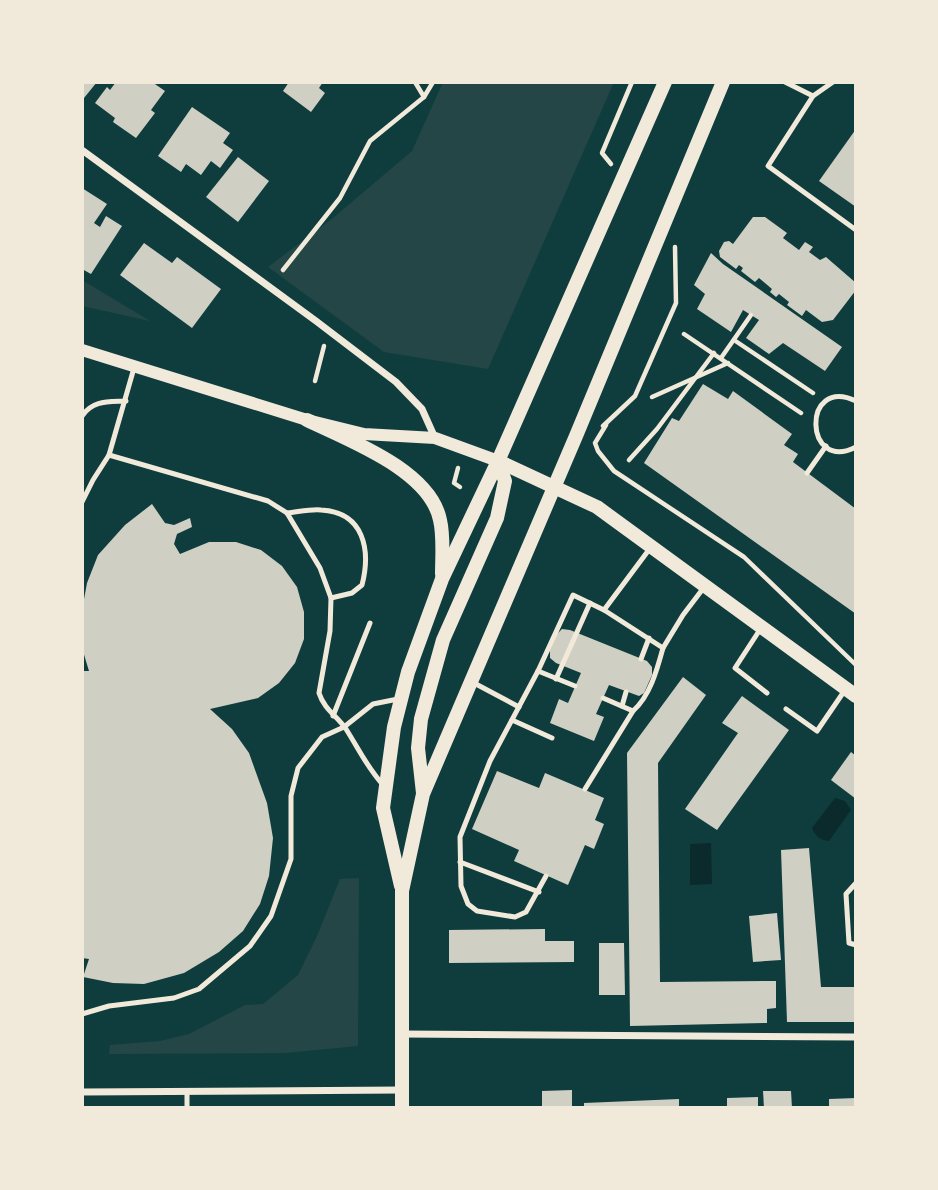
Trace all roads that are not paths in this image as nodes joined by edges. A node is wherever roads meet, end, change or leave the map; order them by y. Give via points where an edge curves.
1 (665, 82) edge
2 (723, 82) edge
3 (785, 82) edge
4 (833, 82) edge
5 (813, 96) junction
6 (82, 150) edge
7 (856, 230) edge
8 (82, 350) edge
9 (134, 366) junction
10 (855, 400) edge
11 (126, 401) junction
12 (82, 416) edge
13 (307, 420) junction
14 (435, 439) junction
15 (825, 446) junction
16 (853, 449) edge
17 (109, 455) junction
18 (498, 461) junction
19 (807, 473) dead end
20 (554, 487) junction
21 (82, 502) edge
22 (287, 513) junction
23 (651, 547) junction
24 (442, 579) junction
25 (705, 586) junction
26 (331, 598) junction
27 (590, 603) junction
28 (604, 610) junction
29 (370, 623) dead end
30 (762, 628) junction
31 (649, 638) junction
32 (663, 648) junction
33 (641, 659) dead end
34 (538, 671) junction
35 (556, 679) junction
36 (471, 681) junction
37 (575, 686) dead end
38 (626, 692) dead end
39 (766, 693) dead end
40 (851, 693) edge
41 (603, 698) dead end
42 (401, 699) junction
43 (621, 706) junction
44 (519, 707) junction
45 (786, 709) dead end
46 (632, 711) junction
47 (333, 716) junction
48 (512, 720) junction
49 (344, 726) junction
50 (552, 738) dead end
51 (386, 788) junction
52 (585, 789) dead end
53 (423, 794) junction
54 (460, 862) junction
55 (546, 876) dead end
56 (856, 883) edge
57 (402, 891) junction
58 (539, 892) junction
59 (856, 946) edge
60 (82, 1014) edge
61 (401, 1034) junction
62 (856, 1037) edge
63 (402, 1090) junction
64 (82, 1092) edge
65 (187, 1092) junction
66 (187, 1108) edge
67 (402, 1108) edge

1 - 18 main road
2 - 20 main road
3 - 5 lane
4 - 5 lane
5 - 7 lane via 768,166
6 - 14 street via 396,382 422,409
8 - 9 street
9 - 11 lane
9 - 13 street
10 - 15 lane via 837,397 821,406 814,422
11 - 12 lane via 91,405
11 - 17 lane
13 - 14 street via 364,434
13 - 24 main road via 393,462 426,491 440,519
14 - 18 street
15 - 16 lane via 838,451
15 - 19 lane
17 - 21 lane
17 - 22 lane via 268,501
18 - 20 main road
18 - 24 main road
18 - 53 main road via 505,481 497,518 443,640 421,719 418,748
20 - 23 main road via 597,507
20 - 36 main road
22 - 26 lane via 320,568
22 - 26 lane via 322,510 341,515 363,537 367,553 362,585 352,593
23 - 25 main road
23 - 28 lane
24 - 42 main road
25 - 30 main road
25 - 32 lane
26 - 47 lane via 319,693
27 - 28 lane
27 - 34 lane via 573,595
27 - 35 lane
28 - 31 lane
29 - 47 lane
30 - 39 lane via 735,668
30 - 40 main road
31 - 32 lane
31 - 33 lane
32 - 46 lane via 644,698
34 - 35 lane
34 - 44 lane
35 - 37 lane
36 - 44 lane
36 - 53 main road
38 - 43 lane
40 - 45 lane via 817,731
41 - 43 lane
42 - 49 lane via 373,704
42 - 51 main road
43 - 46 lane
44 - 48 lane
46 - 52 lane
47 - 49 lane
48 - 50 lane
48 - 54 lane via 460,837
49 - 51 lane via 367,768
49 - 60 lane via 322,737 298,768 291,796 291,859 271,916 250,946 199,989 174,998
51 - 57 main road via 383,807
53 - 57 main road
54 - 58 lane
54 - 58 lane via 461,886 468,904 477,911 515,917 526,912
55 - 58 lane
56 - 59 lane via 846,894 849,943
57 - 61 main road
61 - 62 street
61 - 63 main road
63 - 65 street
63 - 67 main road
64 - 65 street
65 - 66 lane

